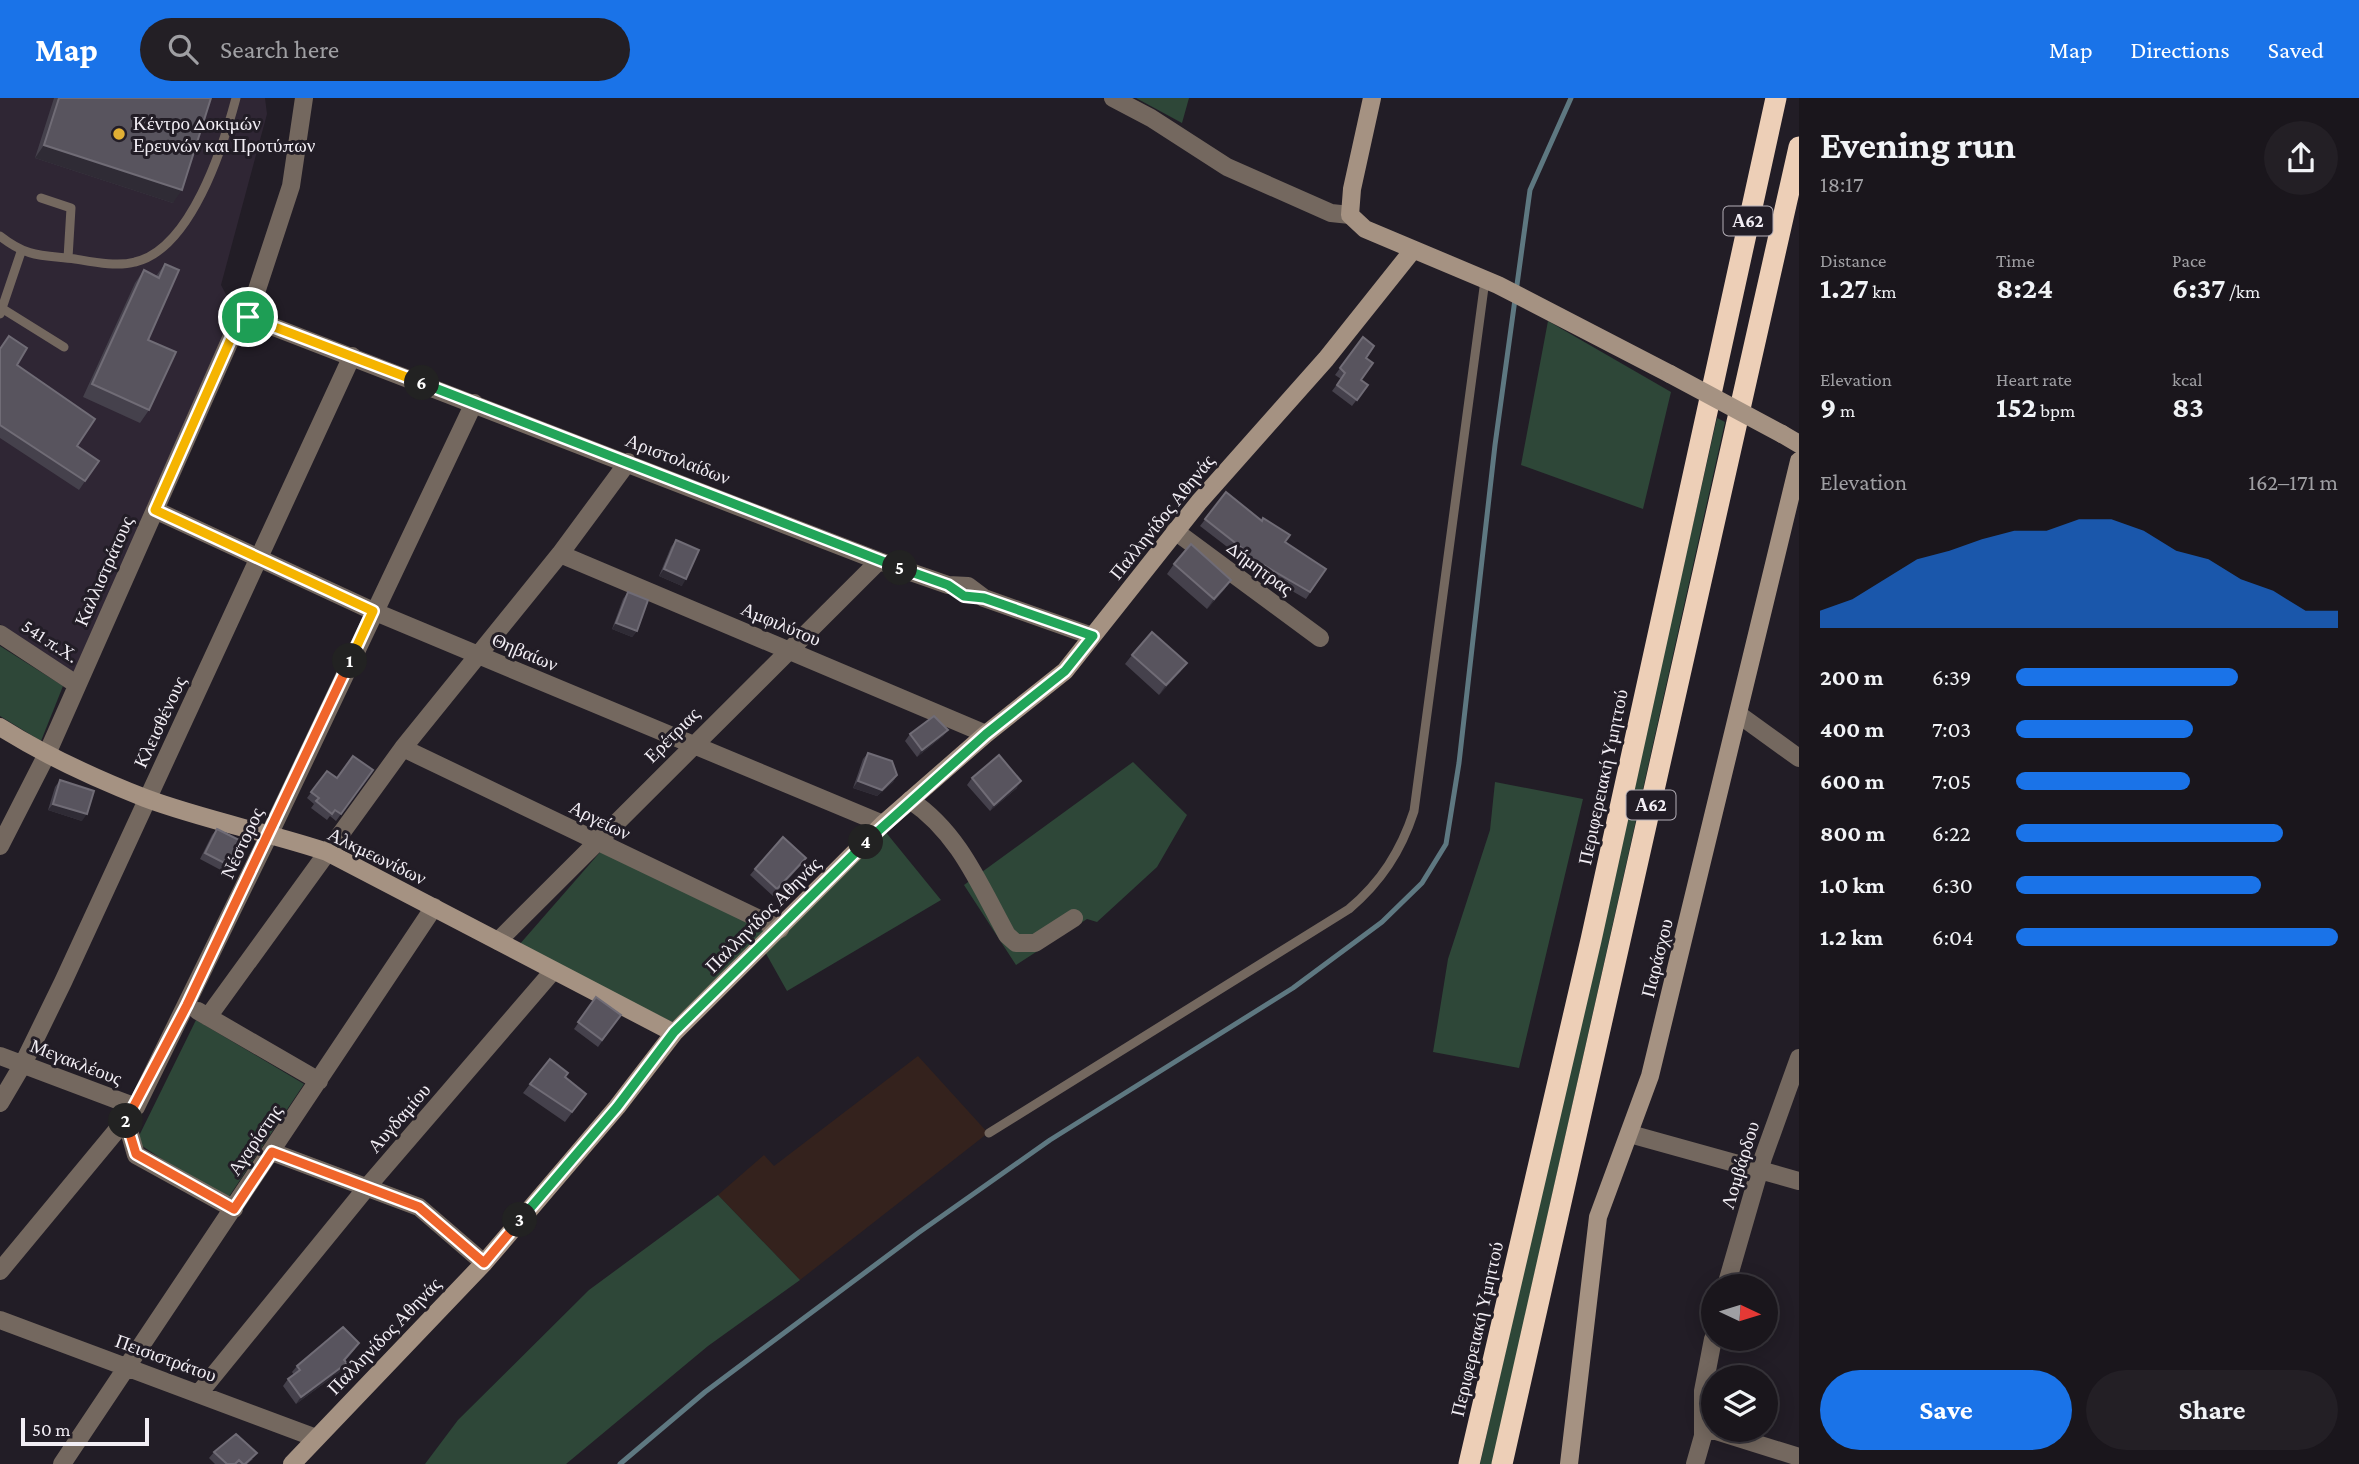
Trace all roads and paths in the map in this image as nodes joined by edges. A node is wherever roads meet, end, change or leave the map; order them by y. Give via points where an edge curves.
1 (236, 98) edge
2 (304, 98) edge
3 (1113, 98) edge
4 (1372, 98) edge
5 (1775, 99) edge
6 (1799, 147) edge
7 (41, 198) dead end
8 (1350, 215) junction
9 (0, 236) edge
10 (1413, 250) junction
11 (20, 252) junction
12 (68, 258) junction
13 (1492, 283) junction
14 (2, 312) edge
15 (248, 317) junction
16 (64, 347) dead end
17 (352, 356) junction
18 (474, 402) junction
19 (1799, 444) edge
20 (1799, 461) edge
21 (628, 462) junction
22 (155, 510) junction
23 (1175, 531) junction
24 (560, 554) junction
25 (260, 561) junction
26 (879, 561) junction
27 (373, 611) junction
28 (0, 634) edge
29 (1093, 636) junction
30 (1320, 638) dead end
31 (788, 650) junction
32 (476, 654) junction
33 (76, 684) junction
34 (1738, 714) junction
35 (0, 727) edge
36 (986, 734) junction
37 (690, 746) junction
38 (403, 748) junction
39 (46, 756) junction
40 (1799, 758) edge
41 (148, 799) junction
42 (910, 800) junction
43 (883, 824) junction
44 (270, 833) junction
45 (597, 841) junction
46 (0, 846) edge
47 (327, 852) junction
48 (434, 907) junction
49 (1074, 918) dead end
50 (780, 929) junction
51 (498, 941) junction
52 (553, 971) junction
53 (187, 1005) junction
54 (208, 1017) junction
55 (674, 1032) junction
56 (0, 1056) edge
57 (1799, 1058) edge
58 (23, 1064) junction
59 (319, 1081) junction
60 (0, 1103) edge
61 (131, 1114) junction
62 (989, 1133) dead end
63 (1630, 1134) junction
64 (272, 1152) junction
65 (1760, 1170) junction
66 (1799, 1181) edge
67 (368, 1186) junction
68 (234, 1209) junction
69 (484, 1263) junction
70 (0, 1271) edge
71 (1730, 1274) edge
72 (0, 1320) edge
73 (129, 1367) junction
74 (200, 1392) junction
75 (1701, 1436) edge
76 (316, 1438) junction
77 (1751, 1442) edge
78 (1799, 1457) edge
79 (62, 1464) edge
80 (292, 1464) edge
81 (1469, 1464) edge
82 (1502, 1464) edge
83 (1569, 1464) edge
84 (1695, 1464) edge

1 - 12 lane via 220,157 200,197 168,243 135,262
2 - 15 street via 291,186
3 - 8 street via 1227,167 1331,213
4 - 8 street
5 - 81 highway, Περιφερειακή Υμηττού / Α62 via 1591,940
6 - 82 highway, Α62
7 - 12 lane via 71,208
8 - 10 street via 1364,229
9 - 11 lane
10 - 13 street
10 - 23 street, Παλληνίδος Αθηνάς via 1326,359
11 - 12 lane
11 - 14 lane
13 - 19 street, bridge
13 - 62 lane via 1414,811 1399,850 1376,885 1335,920
14 - 16 lane
15 - 17 street, Αριστολαίδων
15 - 22 street, Καλλιστράτους via 240,318
17 - 18 street, Αριστολαίδων
17 - 25 street, Κλεισθένους
18 - 21 street, Αριστολαίδων
18 - 27 street, Νέστορος
20 - 34 street, Παράσχου
21 - 24 street
21 - 26 street, Αριστολαίδων
22 - 25 street, Θηβαίων
22 - 33 street, Καλλιστράτους
23 - 29 street, Παλληνίδος Αθηνάς
23 - 30 street, Δήμητρας
24 - 31 street, Αμφιλύτου
24 - 32 street
25 - 27 street, Θηβαίων
25 - 41 street, Κλεισθένους
26 - 29 street, Αριστολαίδων via 948,585 968,586 984,598
26 - 31 street, Ερέτριας
27 - 32 street, Θηβαίων
27 - 44 street, Νέστορος
28 - 33 street, 541 π.Χ.
29 - 36 street, Παλληνίδος Αθηνάς via 1065,671
31 - 36 street, Αμφιλύτου
31 - 37 street, Ερέτριας
32 - 37 street, Θηβαίων
32 - 38 street
33 - 39 street, Καλλιστράτους
34 - 40 street
34 - 63 street, Παράσχου via 1652,1067
35 - 39 street, Αλκμεωνίδων
36 - 42 street, Παλληνίδος Αθηνάς
37 - 43 street, Θηβαίων
37 - 45 street, Ερέτριας
38 - 45 street, Αργείων
38 - 47 street
39 - 41 street, Αλκμεωνίδων
39 - 46 street, Καλλιστράτους
41 - 44 street, Αλκμεωνίδων
41 - 58 street, Κλεισθένους
42 - 43 street, Παλληνίδος Αθηνάς
42 - 49 street via 931,814 956,842 1007,935 1017,943 1035,943
43 - 50 street, Παλληνίδος Αθηνάς
44 - 47 street, Αλκμεωνίδων
44 - 53 street, Νέστορος
45 - 50 street, Αργείων
45 - 51 street, Ερέτριας
47 - 48 street, Αλκμεωνίδων
47 - 54 street
48 - 51 street, Αλκμεωνίδων
48 - 59 street, Αγαρίστης
50 - 55 street, Παλληνίδος Αθηνάς
51 - 52 street, Αλκμεωνίδων
52 - 55 street, Αλκμεωνίδων
52 - 67 street, Αυγδαμίου
53 - 54 street
53 - 61 street, Νέστορος
54 - 59 street
55 - 69 street, Παλληνίδος Αθηνάς via 617,1107
56 - 58 street, Μεγακλέους
57 - 65 street, Λομβάρδου
58 - 60 street, Κλεισθένους
58 - 61 street, Μεγακλέους
59 - 64 street, Αγαρίστης
61 - 68 street via 136,1154
61 - 70 street, Νέστορος
63 - 65 street
63 - 83 street, Παράσχου via 1601,1205 1592,1243
64 - 67 street
64 - 68 street, Αγαρίστης
65 - 66 street
65 - 71 street, Λομβάρδου
67 - 69 street via 419,1207
67 - 74 street, Αυγδαμίου
68 - 73 street, Αγαρίστης
69 - 76 street, Παλληνίδος Αθηνάς
72 - 73 street, Πεισιστράτου
73 - 74 street, Πεισιστράτου
73 - 79 street, Αγαρίστης
74 - 76 street, Πεισιστράτου
75 - 84 street
76 - 80 street, Παλληνίδος Αθηνάς
77 - 78 street

